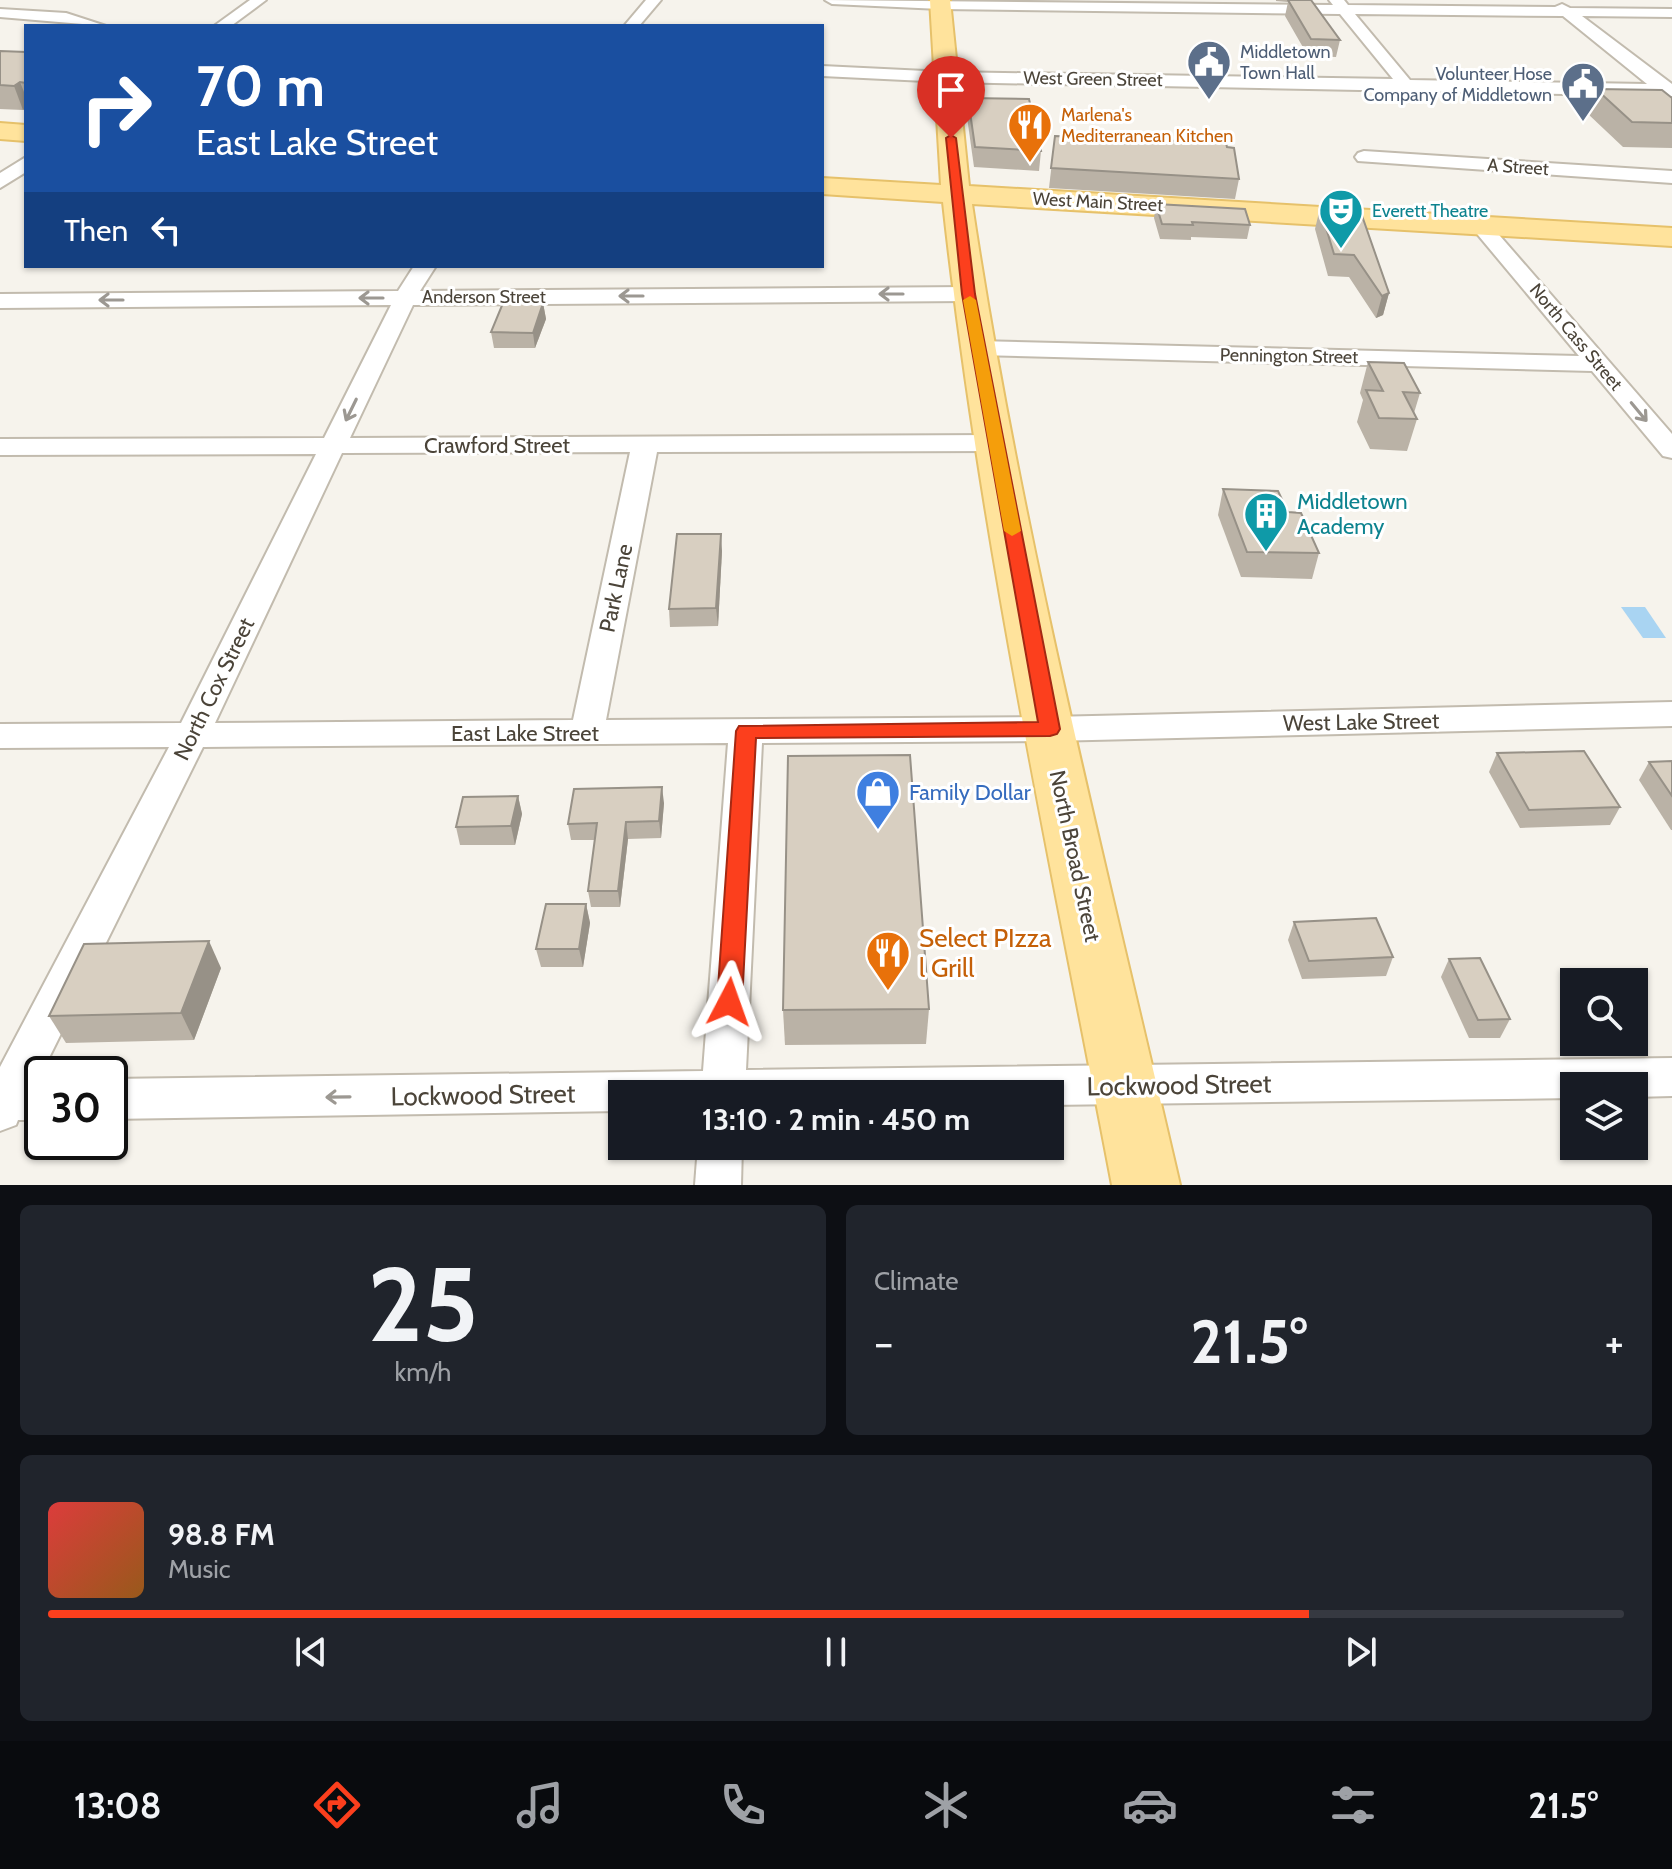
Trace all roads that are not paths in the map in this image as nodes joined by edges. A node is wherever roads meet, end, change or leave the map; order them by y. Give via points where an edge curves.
1 (259, 0) edge
2 (654, 0) edge
3 (832, 0) edge
4 (1552, 0) edge
5 (940, 2) edge
6 (1340, 5) edge
7 (1567, 12) junction
8 (0, 13) edge
9 (1672, 13) edge
10 (92, 24) edge
11 (224, 24) edge
12 (633, 24) edge
13 (824, 71) edge
14 (946, 77) junction
15 (1406, 85) junction
16 (1670, 92) edge
17 (0, 131) edge
18 (24, 133) edge
19 (1364, 157) dead end
20 (24, 164) edge
21 (1672, 177) edge
22 (0, 182) edge
23 (824, 186) edge
24 (956, 194) junction
25 (1480, 225) junction
26 (1672, 237) edge
27 (424, 268) edge
28 (969, 294) junction
29 (405, 298) junction
30 (0, 301) edge
31 (978, 348) junction
32 (1599, 364) junction
33 (995, 443) junction
34 (645, 445) junction
35 (334, 446) junction
36 (0, 447) edge
37 (1672, 450) edge
38 (1672, 714) edge
39 (1050, 729) junction
40 (746, 731) junction
41 (587, 732) junction
42 (192, 735) junction
43 (0, 736) edge
44 (1672, 1077) edge
45 (725, 1080) edge
46 (1124, 1085) junction
47 (1064, 1086) edge
48 (608, 1094) edge
49 (128, 1099) edge
50 (12, 1103) edge
51 (719, 1160) edge
52 (718, 1185) edge
53 (1146, 1185) edge

1 - 11 street
2 - 12 street
3 - 5 street
4 - 7 street
5 - 6 street
5 - 14 main road, North Broad Street
6 - 7 street
6 - 15 street
7 - 9 street
7 - 16 street
8 - 10 street
13 - 14 street, West Green Street
14 - 15 street, West Green Street
14 - 24 main road, North Broad Street
15 - 16 street, West Green Street
17 - 18 main road
19 - 21 street, A Street
20 - 22 street
23 - 24 main road, West Main Street
24 - 25 main road, West Main Street
24 - 28 main road, North Broad Street
25 - 26 main road, West Main Street
25 - 32 street, North Cass Street
27 - 29 street, North Cox Street
28 -> 29 street, Anderson Street
28 - 31 main road, North Broad Street
29 -> 30 street, Anderson Street
29 -> 35 street, North Cox Street
31 - 32 street, Pennington Street
31 - 33 main road, North Broad Street
32 -> 37 street, North Cass Street
33 - 34 street, Crawford Street
33 - 39 main road, North Broad Street
34 - 35 street, Crawford Street
34 - 41 street, Park Lane
35 - 36 street, Crawford Street
35 - 42 street, North Cox Street
38 - 39 street, West Lake Street
39 - 40 street, East Lake Street
39 - 46 main road, North Broad Street
40 - 41 street, East Lake Street
40 - 45 street
41 - 42 street, East Lake Street
42 - 43 street, East Lake Street
42 - 50 street, North Cox Street
44 - 46 street, Lockwood Street
46 - 47 street, Lockwood Street
46 - 53 main road, North Broad Street
48 -> 49 street, Lockwood Street
51 - 52 street

